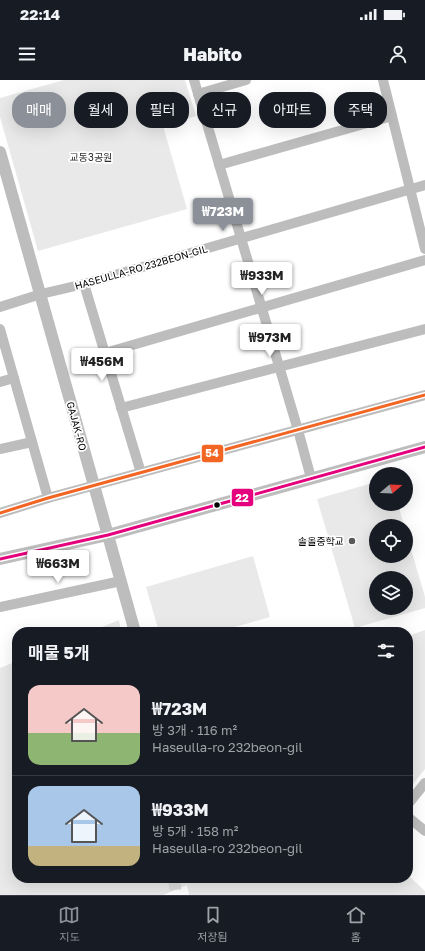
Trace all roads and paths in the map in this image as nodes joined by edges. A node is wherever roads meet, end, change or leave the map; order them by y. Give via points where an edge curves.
1 (194, 80) edge
2 (246, 80) edge
3 (383, 80) edge
4 (197, 92) edge
5 (205, 92) edge
6 (392, 116) junction
7 (208, 128) edge
8 (0, 152) edge
9 (219, 165) junction
10 (425, 185) edge
11 (410, 189) junction
12 (241, 238) junction
13 (425, 250) edge
14 (425, 260) edge
15 (84, 284) junction
16 (41, 294) junction
17 (0, 307) edge
18 (262, 308) junction
19 (0, 329) edge
20 (425, 329) edge
21 (105, 353) junction
22 (279, 367) junction
23 (14, 378) junction
24 (0, 382) edge
25 (425, 395) edge
26 (121, 408) junction
27 (298, 430) junction
28 (32, 442) junction
29 (425, 447) edge
30 (0, 449) edge
31 (141, 473) junction
32 (311, 478) junction
33 (94, 486) junction
34 (48, 498) junction
35 (0, 513) edge
36 (108, 534) junction
37 (0, 559) edge
38 (121, 582) junction
39 (0, 607) edge
40 (134, 627) edge
41 (425, 783) edge
42 (413, 798) edge
43 (413, 821) edge
44 (425, 831) edge

1 - 4 street
2 - 5 street
3 - 6 street
6 - 9 street
6 - 11 street
7 - 9 street
8 - 16 street, GAJAK-RO
9 - 12 street
10 - 11 street, HASEULLA-RO 232BEON-GIL
11 - 12 street, HASEULLA-RO 232BEON-GIL
11 - 13 street
12 - 15 street, HASEULLA-RO 232BEON-GIL
12 - 18 street
14 - 18 street
15 - 16 street, HASEULLA-RO 232BEON-GIL
15 - 21 street
16 - 17 street, HASEULLA-RO 232BEON-GIL
16 - 33 street, GAJAK-RO
18 - 21 street
18 - 22 street
19 - 23 street
20 - 22 street
21 - 26 street
22 - 26 street
22 - 27 street
23 - 24 street
23 - 28 street
25 - 27 street
26 - 31 street
27 - 31 street
27 - 32 street
28 - 30 street
28 - 34 street
29 - 32 street
31 - 33 street
32 - 36 street
33 - 34 street
33 - 36 street, GAJAK-RO
34 - 35 street
36 - 37 street
36 - 38 street, GAJAK-RO
38 - 39 street
38 - 40 street, GAJAK-RO
41 - 42 street
43 - 44 street

